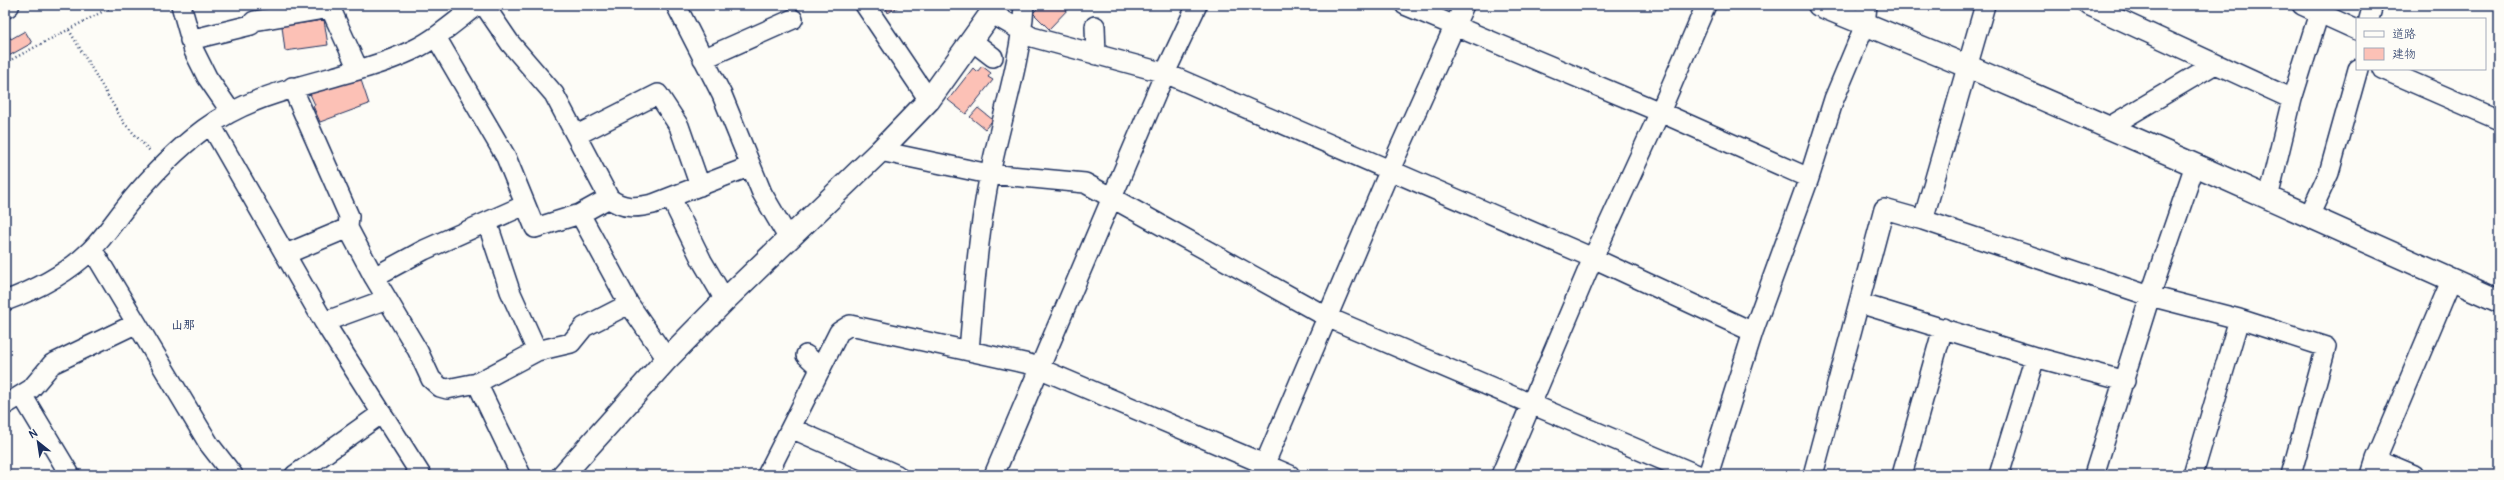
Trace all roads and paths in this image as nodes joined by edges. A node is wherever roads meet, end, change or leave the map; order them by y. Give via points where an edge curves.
1 (8, 5) edge
2 (115, 5) edge
3 (181, 5) edge
4 (477, 5) edge
5 (484, 5) edge
6 (676, 5) edge
7 (866, 5) edge
8 (1024, 5) edge
9 (1197, 5) edge
10 (1405, 5) edge
11 (1464, 5) edge
12 (1706, 5) edge
13 (1819, 5) edge
14 (1986, 5) edge
15 (2088, 5) edge
16 (2302, 5) edge
17 (2373, 5) edge
18 (329, 6) edge
19 (5, 7) edge
20 (994, 9) edge
21 (2319, 13) junction
22 (1866, 15) edge
23 (2369, 18) edge
24 (793, 19) dead end
25 (1096, 26) dead end
26 (1454, 26) junction
27 (69, 30) junction
28 (2356, 30) edge
29 (1023, 33) junction
30 (436, 37) junction
31 (190, 40) junction
32 (971, 40) junction
33 (1096, 55) junction
34 (993, 57) dead end
35 (704, 59) junction
36 (5, 63) edge
37 (2215, 64) junction
38 (1969, 67) junction
39 (358, 69) junction
40 (2358, 70) edge
41 (2384, 70) edge
42 (1165, 73) junction
43 (292, 87) junction
44 (929, 100) junction
45 (2292, 100) junction
46 (231, 112) junction
47 (1660, 112) junction
48 (2499, 120) edge
49 (211, 124) junction
50 (2109, 127) junction
51 (578, 135) junction
52 (880, 151) junction
53 (162, 165) junction
54 (2195, 165) junction
55 (751, 166) junction
56 (1389, 172) junction
57 (989, 174) junction
58 (1809, 178) junction
59 (700, 186) junction
60 (609, 198) junction
61 (671, 198) junction
62 (2268, 198) junction
63 (1112, 200) junction
64 (525, 206) junction
65 (580, 214) junction
66 (2309, 216) junction
67 (1923, 220) junction
68 (487, 222) junction
69 (348, 228) junction
70 (788, 239) junction
71 (92, 250) junction
72 (286, 254) junction
73 (1592, 258) junction
74 (374, 277) junction
75 (2451, 281) junction
76 (2150, 296) junction
77 (387, 299) junction
78 (725, 300) junction
79 (2499, 300) edge
80 (5, 301) edge
81 (1859, 303) junction
82 (629, 304) junction
83 (1328, 318) junction
84 (2240, 319) junction
85 (324, 322) junction
86 (135, 324) junction
87 (1943, 328) junction
88 (1753, 332) junction
89 (538, 351) junction
90 (969, 351) junction
91 (806, 355) dead end
92 (2035, 357) junction
93 (667, 359) junction
94 (821, 368) junction
95 (1040, 368) junction
96 (2125, 380) junction
97 (477, 383) junction
98 (22, 395) junction
99 (1532, 403) junction
100 (5, 405) edge
101 (382, 413) junction
102 (791, 428) junction
103 (2374, 467) edge
104 (1263, 470) edge
105 (70, 475) edge
106 (233, 475) edge
107 (296, 475) edge
108 (421, 475) edge
109 (521, 475) edge
110 (563, 475) edge
111 (767, 475) edge
112 (897, 475) edge
113 (994, 475) edge
114 (1290, 475) edge
115 (1501, 475) edge
116 (1698, 475) edge
117 (1708, 475) edge
118 (1812, 475) edge
119 (1902, 475) edge
120 (1999, 475) edge
121 (2094, 475) edge
122 (2193, 475) edge
123 (2291, 475) edge
124 (2414, 475) edge

1 - 19 street
2 - 27 path
3 - 31 street
4 - 30 street
5 - 51 street via 510,43 554,94
6 - 35 street
7 - 44 street
8 - 29 street
9 - 42 street
10 - 26 street
11 - 26 street
12 - 47 street
13 - 22 street
14 - 38 street
15 - 37 street
16 - 21 street
17 - 23 street
18 - 31 street via 254,21 251,25
18 - 39 street
20 - 29 street
20 - 32 street
21 - 28 street
21 - 45 street
22 - 38 street
22 - 58 street via 1834,99
24 - 35 street
25 - 33 street
26 - 47 street
26 - 56 street
27 - 36 path
27 - 53 path via 124,122
29 - 33 street
29 - 57 street
30 - 39 street via 412,50
30 - 64 street via 506,157
31 - 46 street via 208,76
32 - 34 street
32 - 44 street
33 - 42 street
35 - 55 street via 722,95
37 - 45 street
37 - 50 street
38 - 50 street
38 - 67 street
39 - 43 street
40 - 66 street via 2329,173
41 - 48 street
42 - 56 street
42 - 63 street
43 - 46 street
43 - 69 street via 349,216
44 - 52 street
45 - 62 street
46 - 49 street
47 - 58 street
47 - 73 street
49 - 53 street
49 - 72 street
50 - 54 street
51 - 59 street via 658,94 679,126
51 - 60 street
52 - 57 street
52 - 70 street
53 - 71 street
54 - 62 street
54 - 76 street
55 - 59 street
55 - 70 street via 762,193
56 - 73 street
56 - 83 street
57 - 63 street via 1085,183 1103,191
57 - 90 street via 976,262
58 - 88 street
59 - 61 street
60 - 61 street via 620,204 638,207
60 - 65 street
61 - 78 street via 702,262
62 - 66 street
63 - 83 street
63 - 95 street
64 - 65 street via 535,228
64 - 68 street
65 - 82 street
66 - 75 street
67 - 76 street
67 - 81 street via 1884,210
68 - 74 street via 424,250
68 - 89 street via 510,291
69 - 72 street
69 - 74 street
70 - 78 street
71 - 80 street via 68,269 22,295
71 - 86 street
72 - 85 street
73 - 88 street
73 - 99 street
74 - 77 street
75 - 79 street
75 - 103 street
76 - 84 street
76 - 96 street
77 - 85 street
77 - 97 street via 435,383 447,389
78 - 93 street
81 - 87 street
81 - 118 street
82 - 89 street via 584,327 571,343
82 - 93 street
83 - 99 street
83 - 104 street
84 - 122 street
84 - 123 street via 2326,347
85 - 101 street
86 - 98 street via 52,364 44,376
86 - 106 street via 209,444
87 - 92 street
87 - 119 street
88 - 117 street
89 - 97 street
90 - 94 street via 850,325 839,332
90 - 95 street
91 - 94 street
92 - 96 street
92 - 120 street
93 - 110 street
94 - 102 street
95 - 104 street
95 - 113 street
96 - 121 street
97 - 109 street
98 - 100 street
98 - 105 street
99 - 115 street
99 - 116 street
101 - 107 street
101 - 108 street
102 - 111 street
102 - 112 street
103 - 124 street
104 - 114 street

